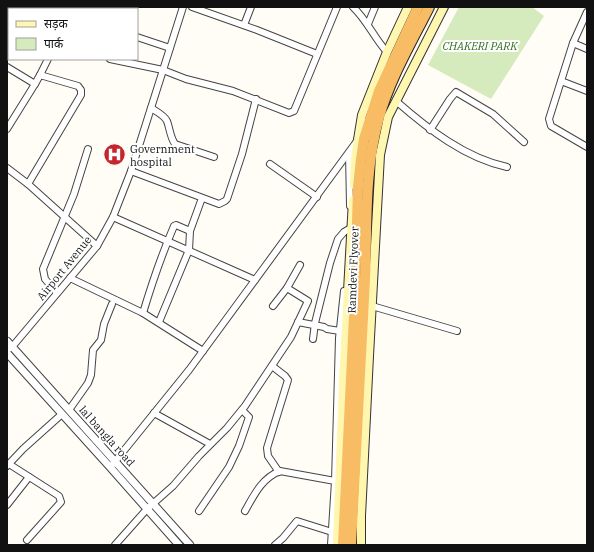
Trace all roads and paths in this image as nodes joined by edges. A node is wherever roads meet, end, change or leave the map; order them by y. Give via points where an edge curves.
1 (182, 7) edge
2 (192, 7) edge
3 (251, 7) edge
4 (337, 7) edge
5 (353, 7) edge
6 (375, 7) edge
7 (408, 7) edge
8 (418, 7) edge
9 (429, 7) edge
10 (444, 7) edge
11 (587, 12) edge
12 (368, 24) junction
13 (244, 25) junction
14 (138, 37) edge
15 (573, 43) junction
16 (170, 48) junction
17 (587, 49) edge
18 (387, 52) junction
19 (317, 54) junction
20 (48, 60) edge
21 (115, 60) edge
22 (7, 67) edge
23 (163, 70) junction
24 (40, 75) junction
25 (561, 81) junction
26 (35, 84) junction
27 (587, 91) edge
28 (256, 99) junction
29 (396, 101) junction
30 (152, 108) junction
31 (7, 129) edge
32 (430, 130) junction
33 (358, 140) junction
34 (524, 142) dead end
35 (587, 147) edge
36 (88, 149) dead end
37 (349, 153) junction
38 (214, 157) dead end
39 (270, 164) dead end
40 (507, 167) dead end
41 (7, 168) edge
42 (131, 171) junction
43 (28, 184) junction
44 (316, 197) junction
45 (202, 198) junction
46 (65, 217) junction
47 (113, 217) junction
48 (349, 229) junction
49 (190, 231) junction
50 (168, 240) junction
51 (96, 246) junction
52 (189, 250) junction
53 (300, 265) dead end
54 (70, 278) junction
55 (255, 280) junction
56 (287, 288) junction
57 (57, 293) junction
58 (112, 304) dead end
59 (273, 306) dead end
60 (372, 306) junction
61 (144, 313) junction
62 (159, 322) junction
63 (298, 322) junction
64 (314, 326) junction
65 (340, 331) junction
66 (457, 331) dead end
67 (312, 339) dead end
68 (9, 346) edge
69 (203, 351) junction
70 (7, 353) edge
71 (272, 366) junction
72 (242, 410) junction
73 (65, 412) junction
74 (154, 413) junction
75 (210, 444) junction
76 (112, 464) junction
77 (8, 465) edge
78 (279, 472) junction
79 (29, 476) junction
80 (335, 481) junction
81 (153, 504) junction
82 (7, 505) edge
83 (147, 509) junction
84 (199, 511) dead end
85 (246, 511) dead end
86 (332, 532) junction
87 (27, 540) dead end
88 (115, 545) edge
89 (179, 545) edge
90 (190, 545) edge
91 (275, 545) edge
92 (332, 545) edge
93 (337, 545) edge
94 (343, 545) edge
95 (351, 545) edge
96 (361, 545) edge

1 - 16 street, Airport Avenue
2 - 13 street
3 - 13 street
4 - 19 street
5 - 12 street
6 - 12 street
7 - 18 main road
8 - 94 highway, Ramdevi Flyover via 379,91 368,121 362,152 358,187
9 - 95 highway, Ramdevi Flyover via 387,92 370,156
10 - 29 main road
11 - 15 street
12 - 18 street
13 - 19 street
14 - 16 street
15 - 17 street
15 - 25 street
16 - 23 street, Airport Avenue
18 - 33 main road via 362,115
19 - 28 street via 294,111 287,113
20 - 24 street
21 - 23 street
22 - 26 street
23 - 28 street
23 - 30 street, Airport Avenue
24 - 26 street
24 - 43 street via 78,86 81,95
25 - 27 street
25 - 35 street via 550,124
26 - 31 street
28 - 45 street via 227,199 219,204
29 - 32 street
29 - 60 main road via 388,117 380,155
30 - 38 street via 166,120 175,144
30 - 42 street, Airport Avenue
32 - 34 street via 456,92 492,114
32 - 40 street via 491,164
33 - 37 street
33 - 93 main road via 344,359
36 - 46 street
37 - 44 street
37 - 48 street
39 - 44 street
41 - 43 street
42 - 45 street
42 - 47 street, Airport Avenue
43 - 46 street
44 - 55 street
45 - 49 street
46 - 51 street
46 - 57 street via 43,270 45,279
47 - 50 street
47 - 51 street, Airport Avenue
48 - 64 street via 338,239
48 - 65 street
49 - 50 street via 174,225
49 - 52 street
50 - 52 street
50 - 61 street via 154,276
51 - 54 street, Airport Avenue
52 - 55 street
52 - 62 street
53 - 56 street
54 - 57 street, Airport Avenue
54 - 61 street
55 - 69 street
56 - 59 street
56 - 63 street via 308,301
57 - 68 street, Airport Avenue
58 - 73 street via 101,340 93,350 88,383
60 - 66 street
60 - 96 main road
61 - 62 street
62 - 69 street
63 - 64 street
63 - 71 street
64 - 65 street
64 - 67 street
65 - 80 street
68 - 73 street, lal bangla road
69 - 74 street
70 - 73 street, lal bangla road
71 - 72 street
71 - 78 street via 288,380 267,448 268,456
72 - 75 street
72 - 84 street via 249,417 239,446 229,467
73 - 76 street, lal bangla road
73 - 77 street
74 - 75 street
74 - 76 street
75 - 81 street via 173,486
76 - 81 street, lal bangla road
76 - 83 street, lal bangla road
77 - 79 street
78 - 80 street
78 - 85 street via 274,473 258,489
79 - 82 street
79 - 87 street via 59,496 62,502
80 - 86 street
81 - 83 street
81 - 90 street, lal bangla road
83 - 88 street
83 - 89 street, lal bangla road
86 - 91 street via 297,521
86 - 92 street

